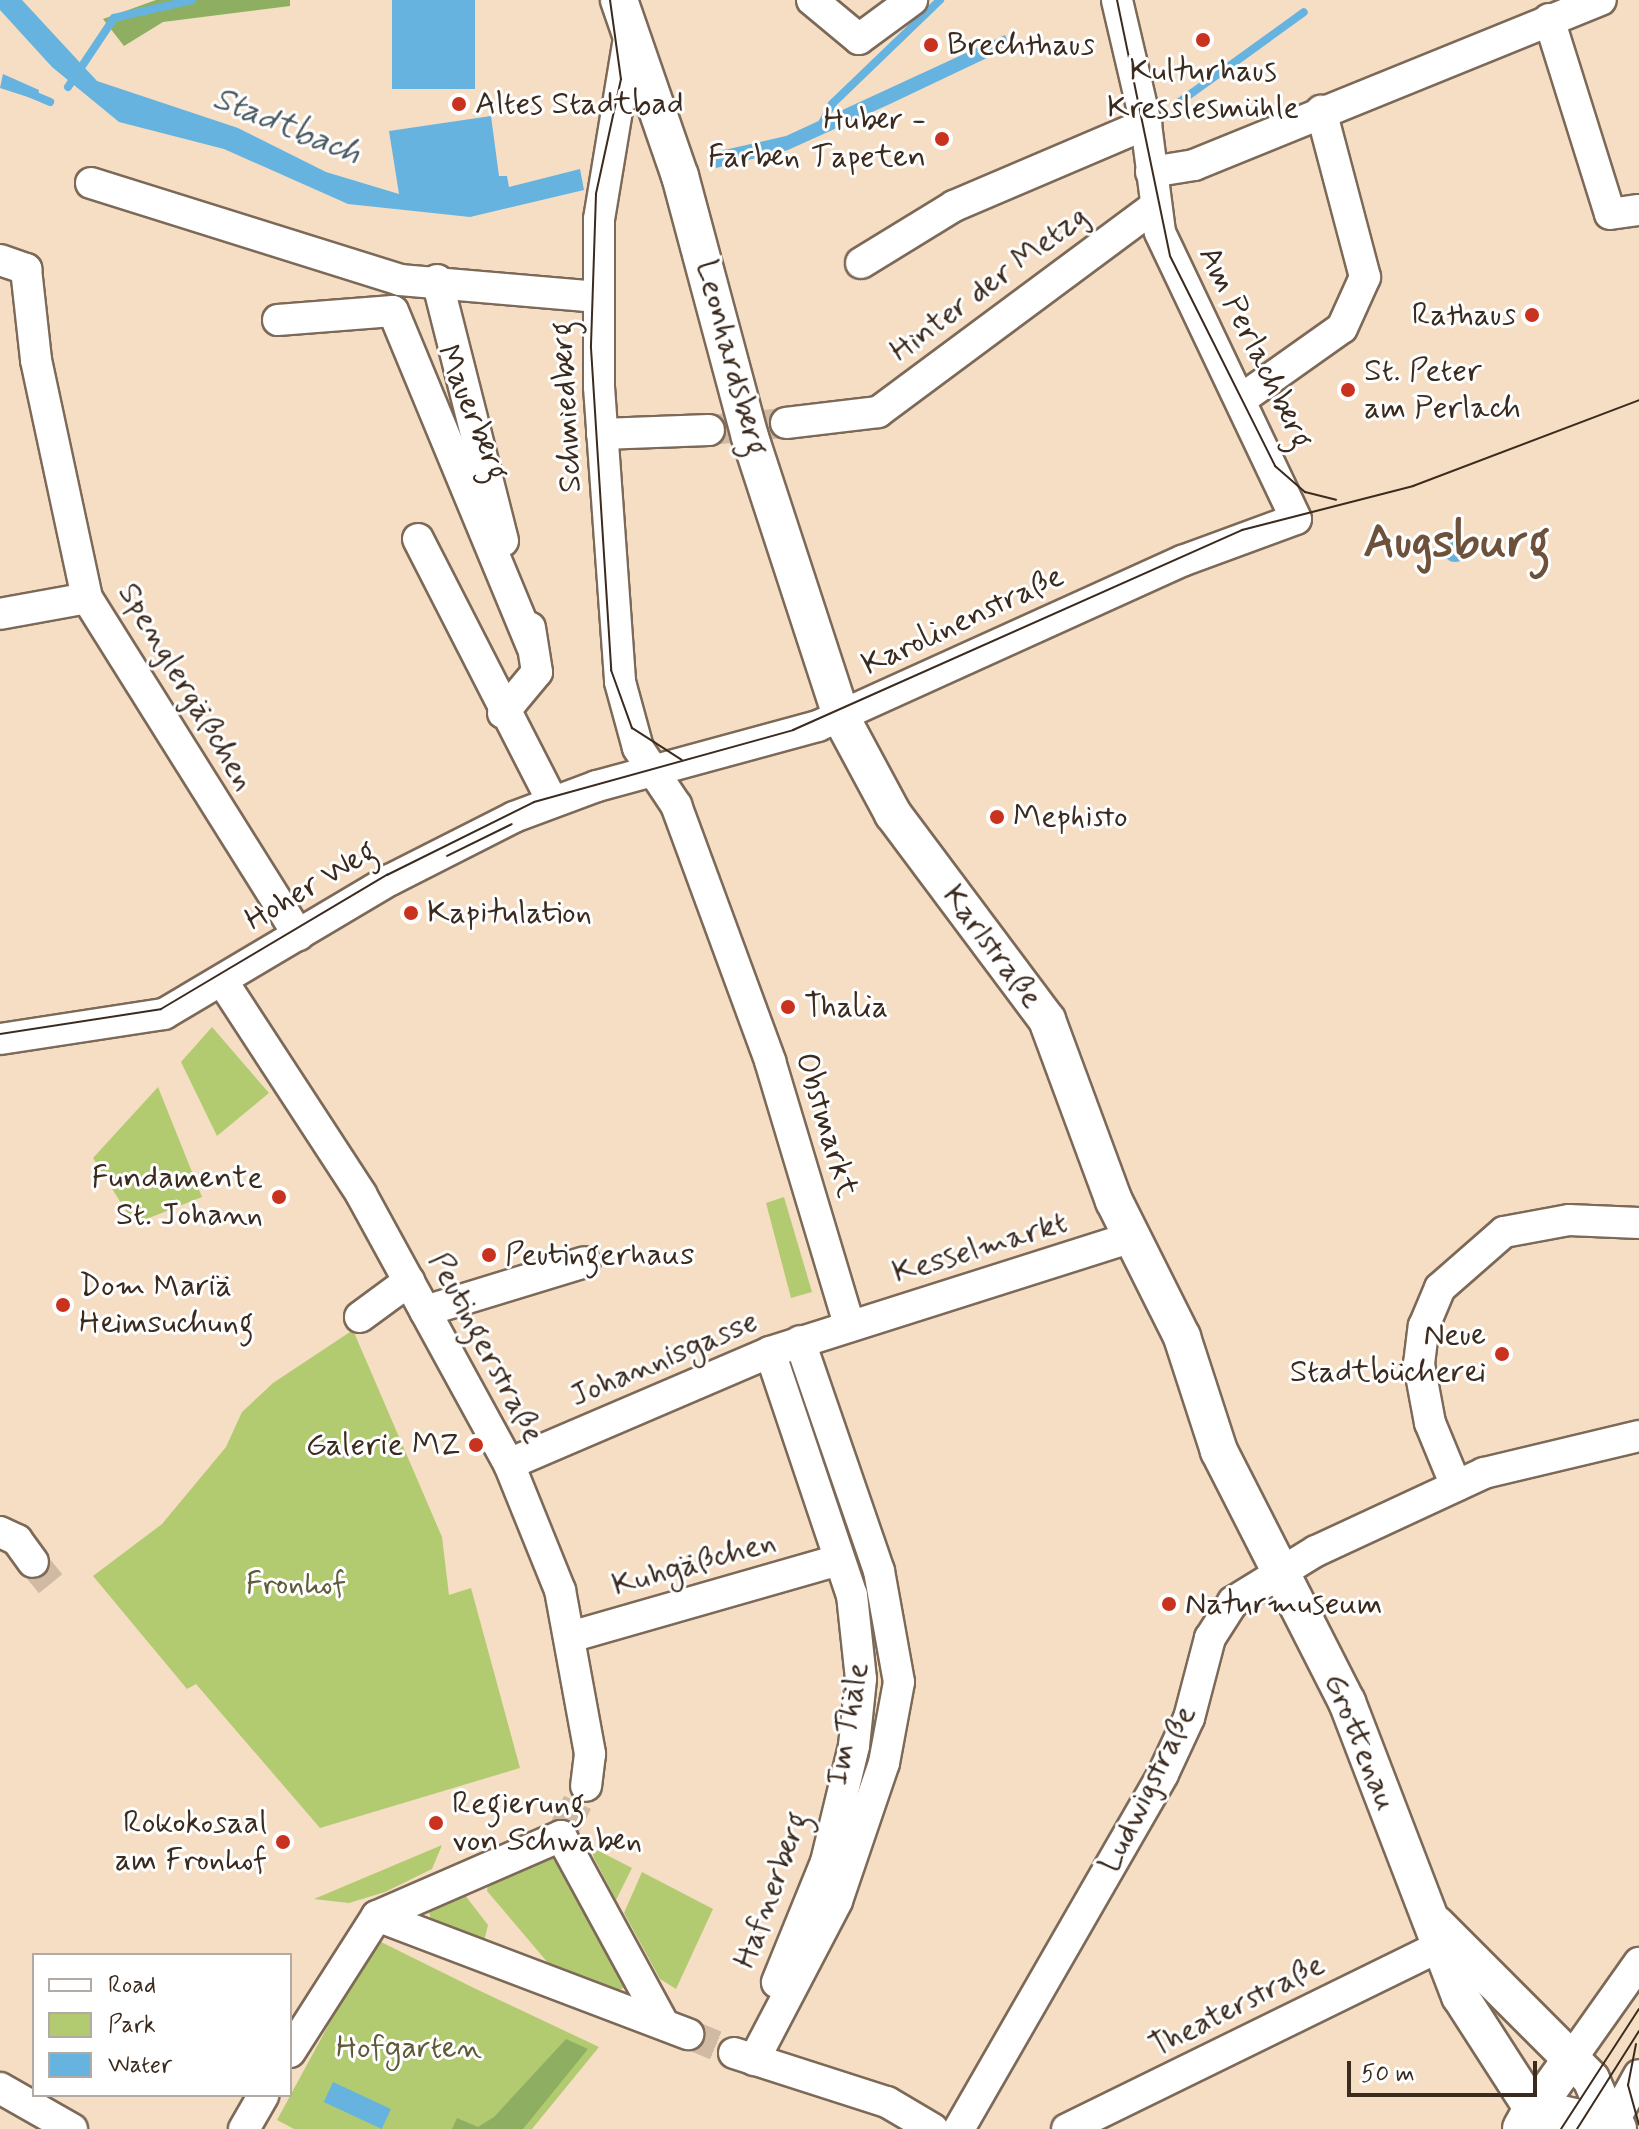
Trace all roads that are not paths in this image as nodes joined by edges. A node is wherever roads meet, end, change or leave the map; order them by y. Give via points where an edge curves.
1 (812, 0) edge
2 (912, 0) edge
3 (1119, 1) edge
4 (1575, 7) edge
5 (628, 10) edge
6 (1321, 111) junction
7 (1146, 124) junction
8 (1151, 172) junction
9 (91, 183) dead end
10 (1154, 207) junction
11 (1625, 212) edge
12 (861, 263) dead end
13 (13, 264) edge
14 (437, 280) junction
15 (598, 297) junction
16 (278, 320) dead end
17 (1243, 398) junction
18 (786, 423) tunnel mouth
19 (709, 430) tunnel mouth
20 (602, 434) junction
21 (1296, 519) joint
22 (418, 539) dead end
23 (87, 598) junction
24 (0, 614) edge
25 (532, 646) junction
26 (503, 713) junction
27 (841, 716) junction
28 (655, 771) junction
29 (552, 801) junction
30 (298, 935) junction
31 (223, 982) junction
32 (0, 1039) edge
33 (1639, 1223) edge
34 (1132, 1237) junction
35 (585, 1262) dead end
36 (409, 1281) junction
37 (425, 1311) junction
38 (360, 1317) dead end
39 (849, 1325) junction
40 (800, 1341) junction
41 (770, 1352) junction
42 (1639, 1436) edge
43 (509, 1464) junction
44 (1456, 1486) junction
45 (838, 1560) junction
46 (1279, 1572) junction
47 (570, 1637) junction
48 (586, 1786) tunnel mouth
49 (377, 1916) junction
50 (1434, 1932) junction
51 (1639, 1963) edge
52 (292, 2049) edge
53 (744, 2057) junction
54 (1566, 2066) junction
55 (1639, 2075) edge
56 (0, 2088) edge
57 (263, 2097) edge
58 (1529, 2120) edge
59 (1612, 2128) edge
60 (72, 2129) edge
61 (244, 2129) edge
62 (933, 2129) edge
63 (959, 2129) edge
64 (1067, 2129) edge

1 - 2 street via 859,39
3 - 7 street, Am Perlachberg
4 - 6 street
4 - 11 street
5 - 15 street, Schmiedberg via 627,80 601,195
5 - 27 street, Leonhardsberg via 684,190 750,437
6 - 8 street via 1194,165
6 - 17 street via 1365,277 1342,328
7 - 8 street, Am Perlachberg
7 - 12 street via 954,206
8 - 10 street, Am Perlachberg
9 - 14 street via 385,275
10 - 17 street, Am Perlachberg via 1181,281
10 - 18 street, Hinter der Metzg via 866,416
13 - 23 street, Spenglergäßchen
14 - 15 street
14 - 25 street, Mauerberg
15 - 20 street, Schmiedberg
16 - 25 street, Mauerberg via 393,311
17 - 21 street, Am Perlachberg
19 - 20 street
20 - 28 street, Schmiedberg via 620,682 638,748
21 - 27 street, Karolinenstraße via 1182,561
22 - 26 street
23 - 24 street
23 - 30 street, Spenglergäßchen
25 - 26 street, Mauerberg via 537,672
26 - 29 street
27 - 28 street, Karolinenstraße
27 - 34 street, Karlstraße via 893,814 1047,1020
28 - 29 street, Hoher Weg
28 - 39 street, Obstmarkt via 676,805 770,1061
29 - 30 street, Hoher Weg via 439,853
30 - 31 street, Hoher Weg
31 - 32 street, Hoher Weg via 144,1021
31 - 36 street, Peutingerstraße via 320,1126
33 - 44 street via 1569,1220 1504,1232 1440,1288 1424,1326 1419,1364 1430,1423
34 - 39 street, Kesselmarkt
34 - 46 street via 1182,1337 1219,1451
35 - 37 street
36 - 37 street, Peutingerstraße
36 - 38 street
37 - 43 street, Peutingerstraße
39 - 40 street, Johannisgasse
40 - 41 street, Johannisgasse
40 - 53 street, Im Thäle via 879,1571 899,1682 884,1763 837,1901
41 - 43 street, Johannisgasse
41 - 45 street, Hafnerberg
42 - 44 street, Ludwigstraße
43 - 47 street, Peutingerstraße via 549,1560
44 - 46 street, Ludwigstraße
45 - 47 street, Kuhgäßchen
45 - 53 street, Hafnerberg via 858,1629 854,1746 826,1862
46 - 50 street, Grottenau via 1347,1702
46 - 63 street, Ludwigstraße via 1233,1602 1218,1624 1163,1774
47 - 48 street, Peutingerstraße via 590,1754
49 - 49 street via 562,1832 675,2028
49 - 52 street
50 - 54 street
50 - 58 street, Grottenau
50 - 64 street, Theaterstraße
51 - 54 street
53 - 62 street via 887,2102
54 - 58 street
54 - 59 street via 1591,2079
55 - 59 street
56 - 60 street
57 - 61 street
58 - 59 main road

